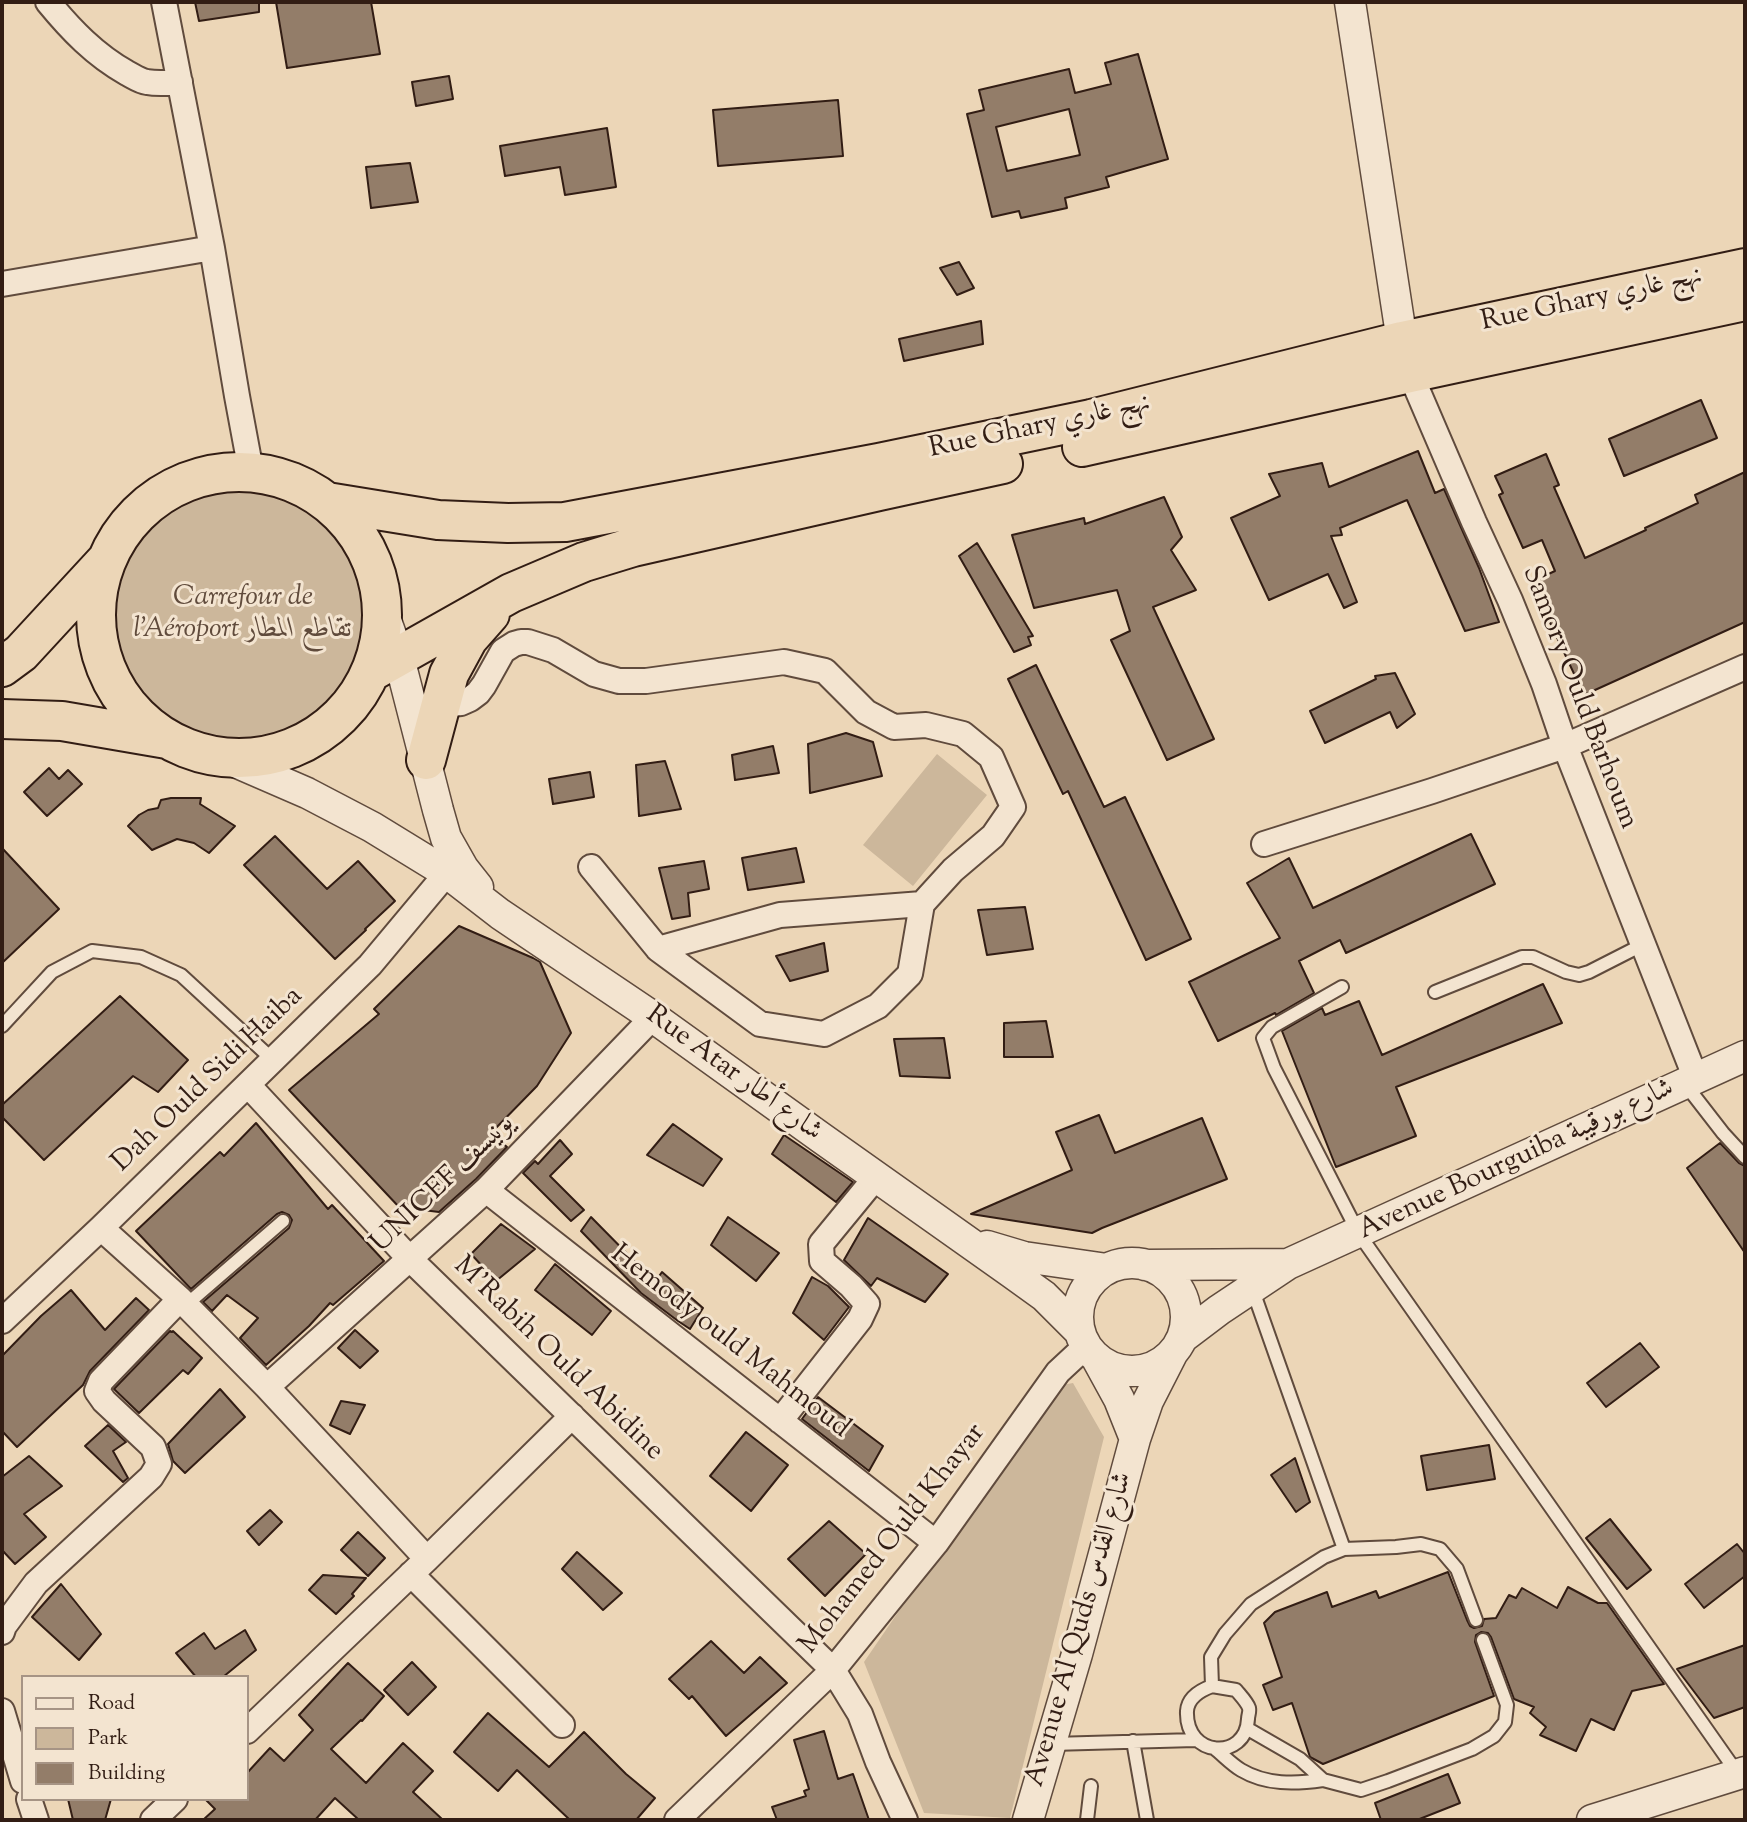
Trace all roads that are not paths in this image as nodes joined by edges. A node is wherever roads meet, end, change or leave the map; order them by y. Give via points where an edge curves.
1 (48, 2) edge
2 (164, 2) edge
3 (1350, 2) edge
4 (180, 82) junction
5 (212, 248) junction
6 (1745, 268) edge
7 (2, 284) edge
8 (1745, 301) edge
9 (1406, 357) junction
10 (1093, 432) junction
11 (251, 471) junction
12 (327, 502) junction
13 (106, 560) junction
14 (510, 593) junction
15 (385, 665) junction
16 (2, 667) edge
17 (1745, 667) edge
18 (440, 702) junction
19 (2, 719) edge
20 (169, 739) junction
21 (1565, 746) junction
22 (224, 757) junction
23 (426, 760) junction
24 (1264, 844) dead end
25 (591, 867) dead end
26 (447, 873) junction
27 (922, 904) junction
28 (500, 914) junction
29 (1642, 945) junction
30 (658, 949) junction
31 (1342, 987) dead end
32 (1435, 992) dead end
33 (653, 1017) junction
34 (2, 1026) edge
35 (1745, 1056) edge
36 (273, 1060) junction
37 (1690, 1082) junction
38 (248, 1085) junction
39 (1745, 1157) edge
40 (876, 1177) junction
41 (486, 1190) junction
42 (282, 1221) dead end
43 (102, 1228) junction
44 (1359, 1234) junction
45 (963, 1239) junction
46 (410, 1259) junction
47 (1288, 1264) junction
48 (1145, 1265) junction
49 (1107, 1269) junction
50 (1252, 1287) junction
51 (183, 1302) junction
52 (2, 1321) edge
53 (1087, 1345) junction
54 (1177, 1346) junction
55 (267, 1387) junction
56 (572, 1416) junction
57 (780, 1421) junction
58 (1135, 1439) junction
59 (936, 1543) junction
60 (1344, 1549) junction
61 (419, 1567) junction
62 (1476, 1620) dead end
63 (2, 1632) edge
64 (1483, 1640) dead end
65 (834, 1670) junction
66 (1212, 1686) junction
67 (2, 1712) edge
68 (562, 1725) dead end
69 (1248, 1729) junction
70 (248, 1730) edge
71 (1195, 1740) junction
72 (1133, 1741) junction
73 (1050, 1744) junction
74 (1214, 1748) junction
75 (1742, 1773) edge
76 (21, 1774) edge
77 (1323, 1780) junction
78 (1091, 1786) dead end
79 (30, 1801) edge
80 (173, 1801) edge
81 (36, 1820) edge
82 (153, 1820) edge
83 (677, 1820) edge
84 (905, 1820) edge
85 (1028, 1820) edge
86 (1087, 1820) edge
87 (1147, 1820) edge
88 (1592, 1820) edge

1 - 4 street via 87,45 113,65 143,82
2 - 4 street
3 - 9 street
4 - 5 street
5 - 7 street
5 - 11 street
6 - 9 highway, Rue Ghary نهج غاري
8 - 9 highway, Rue Ghary نهج غاري
9 - 10 highway, Rue Ghary نهج غاري
9 - 21 street, Samory Ould Barhoum via 1510,600
10 - 12 highway, Rue Ghary نهج غاري via 865,466 565,522 438,520
10 - 14 highway, Rue Ghary نهج غاري via 879,491 633,548 584,562
11 - 12 highway via 290,481
11 - 13 highway via 216,473 157,496 133,517
12 - 15 highway via 350,524 368,551 379,581
13 - 16 highway via 21,653
13 - 20 highway via 96,618 109,675 125,701
14 - 15 highway, Rue Ghary نهج غاري
14 - 18 highway via 468,639
15 - 22 highway via 337,721 312,739 284,751
15 - 23 street, Rue Atar شارع أطار
17 - 21 street
18 - 23 highway
18 - 27 street via 470,699 503,652 521,642 553,650 594,674 619,681 784,662 825,671 866,712 894,727 926,724 964,734 991,757 1013,807 993,836
19 - 20 highway via 62,721
20 - 22 highway
21 - 24 street
21 - 29 street, Samory Ould Barhoum
22 - 26 street, Rue Atar شارع أطار via 307,793
23 - 28 street, Rue Atar شارع أطار via 446,838 463,868
25 - 30 street
26 - 28 street, Rue Atar شارع أطار
26 - 36 street, Dah Ould Sidi Haiba via 370,965
27 - 30 street via 780,915
27 - 30 street via 910,974 878,1006 824,1034 760,1024
28 - 33 street, Rue Atar شارع أطار
29 - 32 lane via 1579,975 1522,957
29 - 37 street, Samory Ould Barhoum
31 - 44 lane via 1272,1027 1263,1038
33 - 40 street, Rue Atar شارع أطار
33 - 41 street, UNICEF يونيسف
34 - 36 lane via 51,972 92,951 129,955 181,975
35 - 37 street, Avenue Bourguiba شارع بورقيبة
36 - 38 street, Dah Ould Sidi Haiba
37 - 39 lane via 1723,1133
37 - 44 street, Avenue Bourguiba شارع بورقيبة
38 - 43 street, Dah Ould Sidi Haiba
38 - 46 street, M'Rabih Ould Abidine
40 - 45 street, Rue Atar شارع أطار
40 - 57 street via 821,1244 822,1261 867,1304 860,1320
41 - 46 street, UNICEF يونيسف
41 - 57 street, Hemody ould Mahmoud
42 - 51 lane
43 - 51 street
43 - 52 street, Dah Ould Sidi Haiba
44 - 47 street, Avenue Bourguiba شارع بورقيبة
44 - 75 lane
45 - 49 street, Rue Atar شارع أطار via 1024,1256
45 - 53 street, Rue Atar شارع أطار via 1044,1296
46 - 55 street, UNICEF يونيسف
46 - 56 street, M'Rabih Ould Abidine
47 - 48 street, Avenue Bourguiba شارع بورقيبة
47 - 50 street, Avenue Bourguiba شارع بورقيبة
48 - 49 street
48 - 54 street via 1162,1272 1184,1302 1186,1320
49 - 53 street via 1082,1296 1078,1314
50 - 54 street, Avenue Bourguiba شارع بورقيبة
50 - 60 lane
51 - 55 street
51 - 63 street via 101,1381 97,1391 153,1447 159,1464 151,1477 36,1583
53 - 54 street via 1114,1368 1135,1371 1155,1366
53 - 58 street, Avenue Al Quds شارع القدس via 1119,1399
53 - 59 street, Mohamed Ould Khayar via 1058,1372
54 - 58 street, Avenue Al Quds شارع القدس via 1148,1401
55 - 61 street
56 - 61 street
56 - 65 street, M'Rabih Ould Abidine
57 - 59 street, Hemody ould Mahmoud
58 - 73 street, Avenue Al Quds شارع القدس
59 - 65 street, Mohamed Ould Khayar
60 - 62 lane via 1421,1544 1440,1549 1457,1569
60 - 66 lane via 1251,1604 1211,1657
61 - 68 street
61 - 70 street
64 - 77 lane via 1507,1705 1505,1721 1494,1736 1472,1749 1361,1790
65 - 83 street, Mohamed Ould Khayar
65 - 84 street, M'Rabih Ould Abidine via 860,1714
66 - 69 lane via 1236,1690 1249,1708
66 - 71 lane via 1199,1691 1188,1706 1187,1724
67 - 76 street
69 - 74 lane via 1239,1742
69 - 77 lane via 1300,1759
71 - 72 lane
71 - 74 lane
72 - 73 lane
72 - 87 lane
73 - 85 street, Avenue Al Quds شارع القدس
74 - 77 lane via 1241,1770 1269,1781
75 - 88 street
78 - 86 lane
79 - 81 street
80 - 82 street

